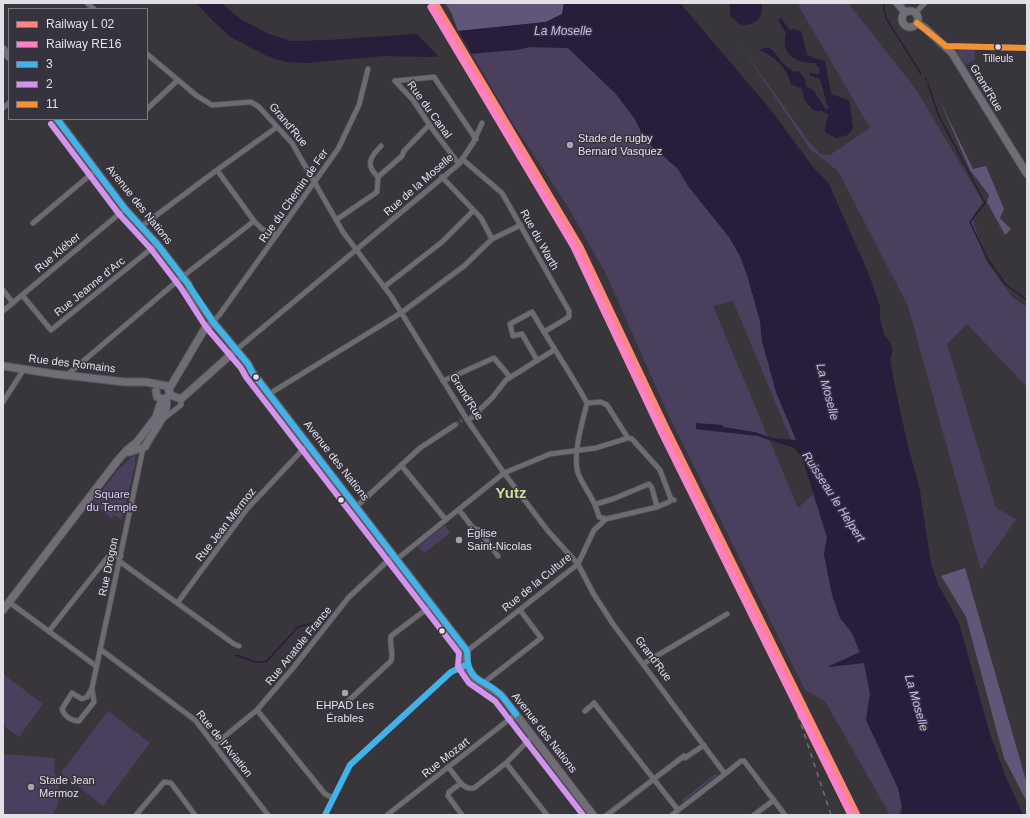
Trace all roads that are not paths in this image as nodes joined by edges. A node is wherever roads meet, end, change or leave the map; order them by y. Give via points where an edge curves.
1 (897, 3) edge
2 (924, 3) edge
3 (905, 12) junction
4 (915, 13) junction
5 (917, 23) junction
6 (946, 46) junction
7 (1027, 48) edge
8 (148, 55) edge
9 (368, 69) dead end
10 (178, 80) junction
11 (148, 108) edge
12 (58, 120) edge
13 (482, 123) dead end
14 (430, 125) junction
15 (277, 127) junction
16 (476, 139) junction
17 (381, 146) dead end
18 (462, 159) junction
19 (459, 164) junction
20 (96, 170) junction
21 (217, 170) junction
22 (1027, 174) edge
23 (378, 177) junction
24 (442, 177) junction
25 (314, 182) junction
26 (125, 209) junction
27 (473, 211) junction
28 (336, 220) junction
29 (254, 221) junction
30 (33, 223) dead end
31 (521, 225) junction
32 (142, 226) junction
33 (277, 235) junction
34 (492, 239) junction
35 (157, 244) junction
36 (355, 250) junction
37 (182, 277) junction
38 (384, 287) junction
39 (3, 290) edge
40 (22, 295) junction
41 (13, 302) junction
42 (3, 311) edge
43 (401, 313) junction
44 (213, 322) junction
45 (544, 332) junction
46 (236, 350) junction
47 (554, 350) junction
48 (537, 360) junction
49 (3, 366) edge
50 (24, 370) junction
51 (67, 375) junction
52 (510, 377) junction
53 (443, 381) junction
54 (139, 382) junction
55 (161, 385) junction
56 (156, 392) junction
57 (269, 394) junction
58 (167, 396) junction
59 (181, 398) junction
60 (3, 402) edge
61 (587, 402) junction
62 (465, 419) junction
63 (161, 421) junction
64 (456, 424) tunnel mouth
65 (630, 438) junction
66 (308, 444) junction
67 (140, 446) junction
68 (577, 451) junction
69 (401, 465) junction
70 (504, 473) junction
71 (596, 504) junction
72 (357, 506) junction
73 (657, 507) junction
74 (459, 510) junction
75 (606, 519) junction
76 (446, 520) junction
77 (498, 556) dead end
78 (396, 557) junction
79 (120, 559) junction
80 (578, 564) junction
81 (9, 602) junction
82 (178, 602) junction
83 (432, 606) junction
84 (3, 610) edge
85 (520, 610) junction
86 (727, 614) dead end
87 (49, 631) junction
88 (239, 646) dead end
89 (100, 649) junction
90 (467, 651) junction
91 (643, 664) junction
92 (466, 665) junction
93 (96, 666) junction
94 (482, 684) junction
95 (92, 688) junction
96 (345, 704) dead end
97 (257, 710) junction
98 (585, 711) dead end
99 (516, 714) junction
100 (533, 736) junction
101 (214, 745) junction
102 (704, 745) junction
103 (506, 763) junction
104 (448, 767) junction
105 (725, 774) junction
106 (654, 778) junction
107 (461, 783) junction
108 (333, 798) junction
109 (774, 800) junction
110 (678, 810) junction
111 (136, 815) edge
112 (195, 815) edge
113 (268, 815) edge
114 (325, 815) edge
115 (387, 815) edge
116 (462, 815) edge
117 (547, 815) edge
118 (593, 815) edge
119 (607, 815) edge
120 (672, 815) edge
121 (754, 815) edge
122 (786, 815) edge

1 - 3 street
2 - 4 street
3 - 4 street
3 - 5 street via 903,24 910,27
4 - 5 street
5 - 6 street, Grand'Rue
6 - 7 street
6 - 22 street, Grand'Rue
8 - 10 street, Grand'Rue
9 - 25 street, Rue du Chemin de Fer via 359,104 338,149
10 - 11 street
10 - 15 street, Grand'Rue via 212,105 251,102 260,107
12 - 20 street, Avenue des Nations
13 - 16 street, Rue de la Moselle
14 - 16 street, Rue du Canal via 413,100 395,81 434,77
14 - 19 street, Rue du Canal
14 - 23 street via 402,156
15 - 21 street
15 - 25 street, Grand'Rue via 296,150
16 - 18 street, Rue de la Moselle
17 - 23 street via 372,156 370,163 372,172
18 - 19 street, Rue de la Moselle
18 - 31 street, Rue du Warth via 502,193
19 - 24 street, Rue de la Moselle
20 - 26 street, Avenue des Nations
20 - 30 street
21 - 29 street
21 - 32 street
23 - 28 street via 377,192
24 - 27 street
24 - 36 street, Rue de la Moselle
25 - 28 street, Grand'Rue
25 - 33 street, Rue du Chemin de Fer
26 - 32 street, Avenue des Nations
26 - 40 street, Rue Kléber
27 - 34 street via 481,218
27 - 38 street via 442,242
28 - 36 street, Grand'Rue
29 - 33 street via 262,229
29 - 37 street
31 - 34 street
31 - 45 street, Rue du Warth via 569,311 569,317
32 - 35 street, Avenue des Nations
33 - 44 street, Rue du Chemin de Fer
34 - 43 street via 464,266
35 - 37 street, Avenue des Nations
35 - 40 street, Rue Jeanne d'Arc via 51,330
36 - 38 street, Grand'Rue
36 - 46 street, Rue de la Moselle
37 - 44 street, Avenue des Nations
37 - 51 street
38 - 43 street, Grand'Rue
39 - 41 street
40 - 41 street, Rue Kléber
41 - 42 street, Rue Kléber
43 - 53 street, Grand'Rue
43 - 57 street
44 - 46 street, Avenue des Nations
44 - 58 street via 204,330
45 - 47 street
45 - 48 street via 532,312 510,324 513,336 522,334
46 - 57 street, Avenue des Nations
46 - 59 street
47 - 48 street
47 - 61 street via 568,368
48 - 52 street
49 - 50 street, Rue des Romains
50 - 51 street, Rue des Romains
50 - 60 street
51 - 54 street, Rue des Romains
52 - 53 street via 494,358
52 - 62 street via 492,398
53 - 62 street, Grand'Rue
54 - 55 street, Rue des Romains
54 - 56 street, Rue des Romains
55 - 56 street
55 - 58 street, Rue des Romains via 167,386
56 - 58 street, Rue des Romains via 157,397
57 - 66 street, Avenue des Nations
58 - 59 street, Rue des Romains
58 - 63 street via 165,413
58 - 67 street
59 - 63 street via 180,405
61 - 65 street via 601,402 607,405
61 - 68 street
62 - 70 street, Grand'Rue
63 - 67 street
64 - 69 street via 420,448
65 - 68 street, Rue Anatole France
65 - 73 street via 660,470 673,500
66 - 72 street, Avenue des Nations
66 - 82 street, Rue Jean Mermoz via 247,509
67 - 79 street, Rue Drogon
67 - 81 street via 127,450 118,460
68 - 70 street, Rue Anatole France via 550,454
68 - 71 street via 577,470
69 - 72 street
69 - 76 street
70 - 74 street, Rue Anatole France
70 - 80 street, Grand'Rue via 548,531
71 - 73 street via 649,484
71 - 75 street via 599,517
72 - 78 street, Avenue des Nations
73 - 75 street
74 - 76 street, Rue Anatole France
74 - 77 street
75 - 80 street, Rue de la Culture via 594,530
76 - 78 street, Rue Anatole France
78 - 83 street, Avenue des Nations
78 - 97 street, Rue Anatole France via 349,597
79 - 82 street
79 - 87 street via 111,556 108,558
79 - 89 street, Rue Drogon
80 - 85 street, Rue de la Culture
80 - 91 street, Grand'Rue via 593,593
81 - 84 street
81 - 87 street
82 - 88 street
83 - 90 street, Avenue des Nations
83 - 96 street via 391,636 391,661
85 - 90 street, Rue de la Culture
85 - 94 street via 541,638
86 - 91 street
87 - 93 street
89 - 93 street, Rue Drogon
89 - 101 street, Rue de l'Aviation via 195,720
90 - 92 street
91 - 102 street, Grand'Rue
92 - 94 street, Avenue des Nations
92 - 108 street via 452,672 350,765
93 - 95 street, Rue Drogon
94 - 99 street, Avenue des Nations via 501,695
95 - 95 street, Rue Drogon via 87,697 82,699 72,693 62,708 64,714 74,721 79,721 94,702
97 - 101 street, Rue Anatole France
97 - 108 street via 321,790
98 - 106 street via 594,703
99 - 100 street, Avenue des Nations
99 - 104 street, Rue Mozart
100 - 103 street
100 - 118 street, Avenue des Nations
101 - 113 street, Rue de l'Aviation
102 - 105 street, Grand'Rue
102 - 106 street
103 - 107 street via 474,788 466,788
103 - 117 street
104 - 107 street
104 - 115 street, Rue Mozart
105 - 109 street via 744,761
105 - 110 street
106 - 110 street
106 - 119 street
107 - 116 street via 449,792 448,796
108 - 114 street
109 - 121 street
109 - 122 street
110 - 120 street
111 - 112 street via 164,782 171,783

